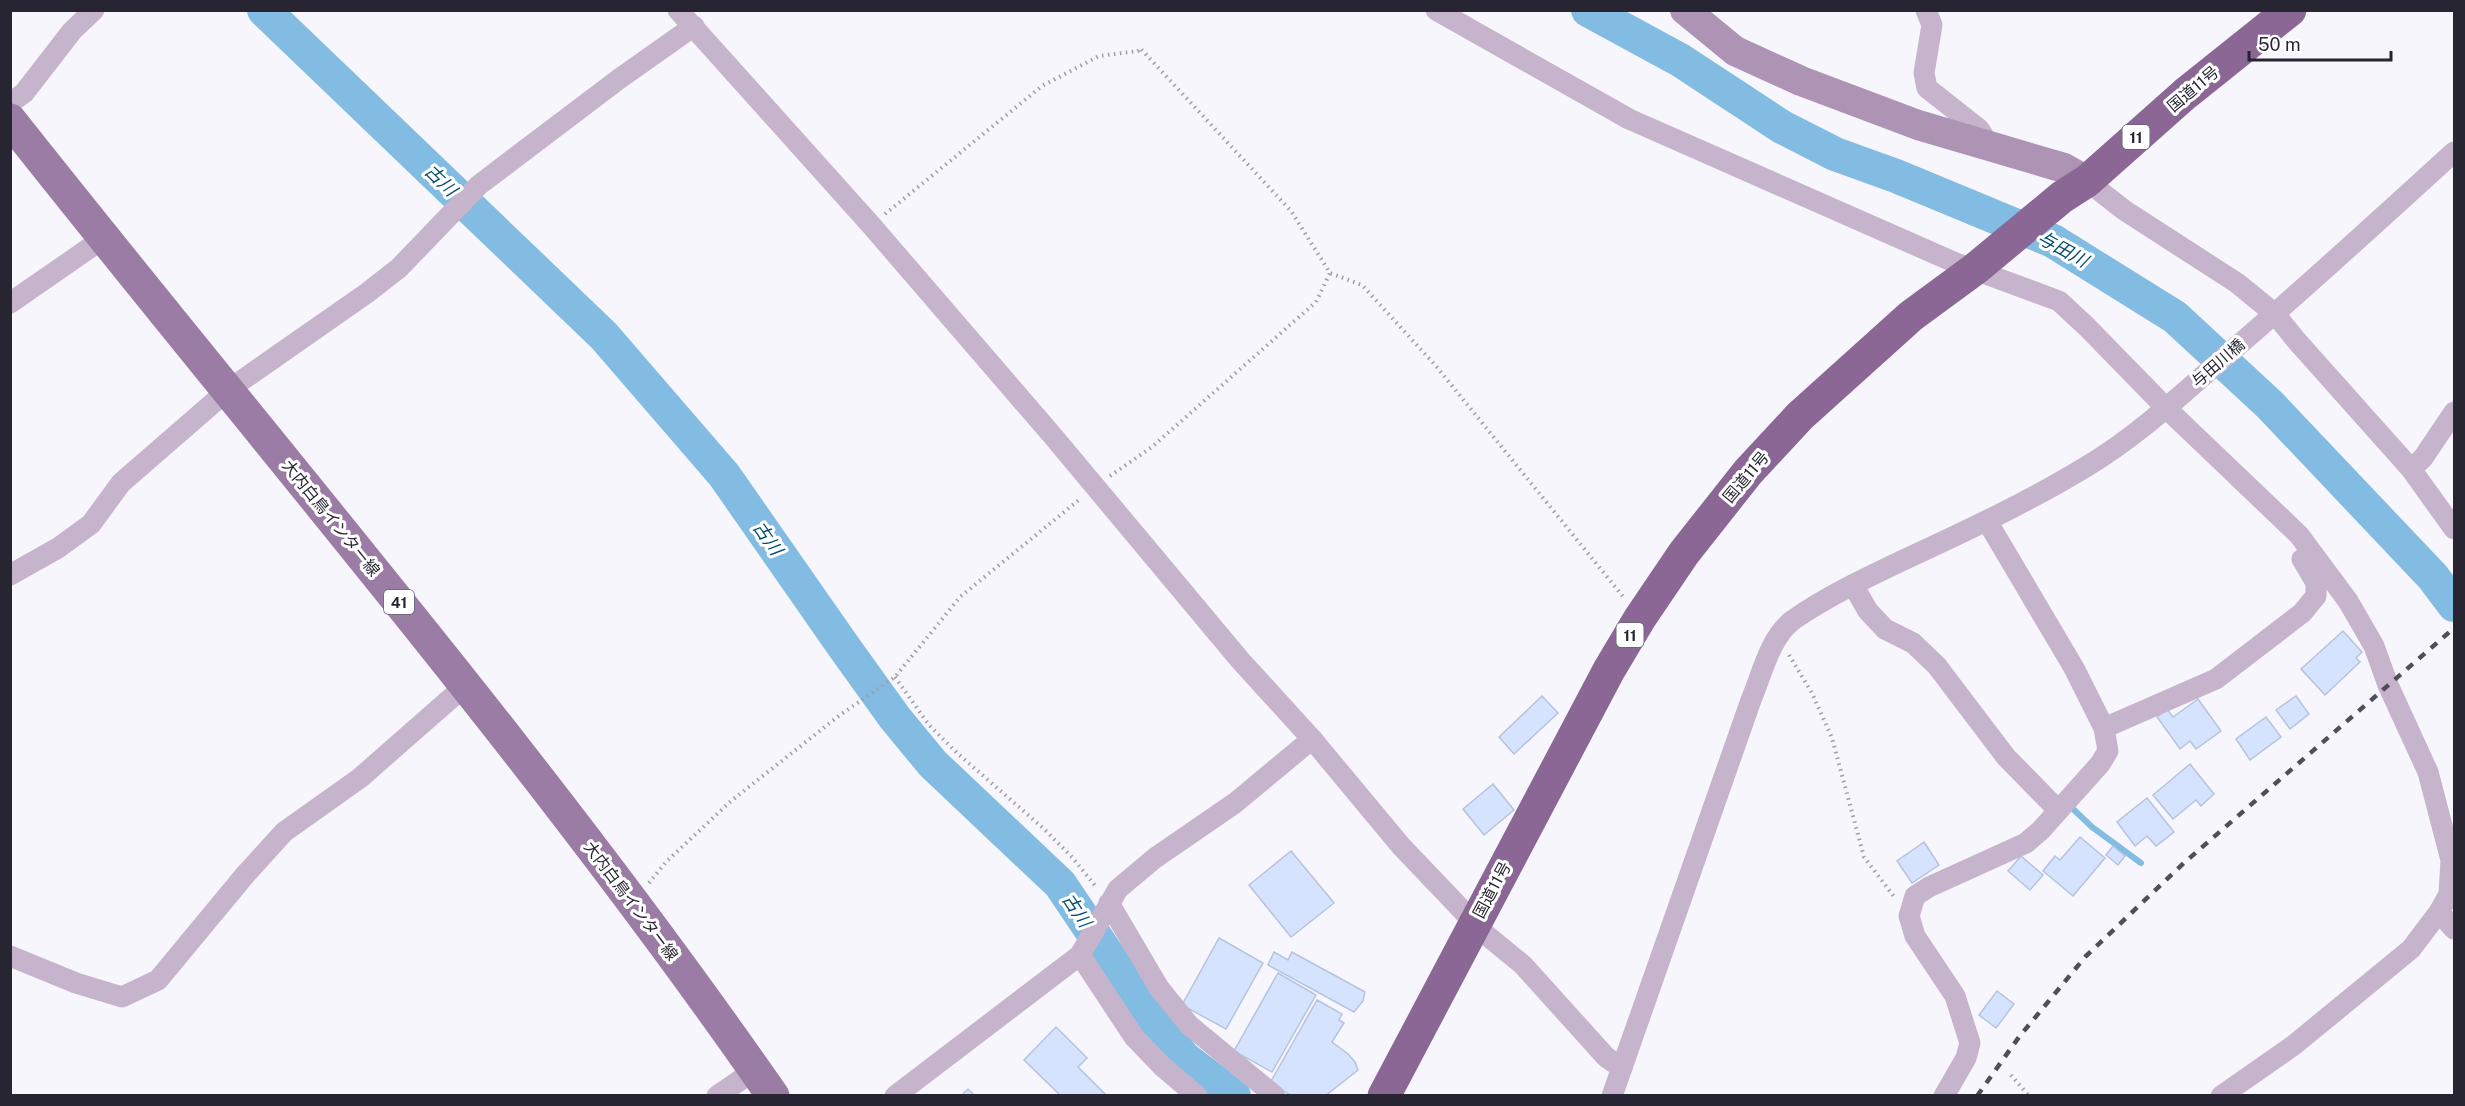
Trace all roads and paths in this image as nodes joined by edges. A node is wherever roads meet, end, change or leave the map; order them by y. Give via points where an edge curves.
1 (94, 10) edge
2 (678, 10) edge
3 (1436, 10) edge
4 (1685, 10) edge
5 (1926, 10) edge
6 (2285, 12) edge
7 (694, 26) junction
8 (10, 103) edge
9 (10, 120) edge
10 (1990, 146) junction
11 (2454, 152) edge
12 (2087, 181) junction
13 (871, 225) junction
14 (104, 238) junction
15 (1982, 264) junction
16 (1330, 273) junction
17 (10, 303) edge
18 (2269, 320) junction
19 (228, 390) junction
20 (2170, 404) junction
21 (2454, 412) edge
22 (2411, 469) junction
23 (1095, 487) junction
24 (1987, 521) junction
25 (2454, 529) edge
26 (2299, 535) junction
27 (10, 575) edge
28 (1852, 585) junction
29 (1640, 618) junction
30 (1774, 644) junction
31 (895, 677) junction
32 (466, 685) junction
33 (2104, 728) junction
34 (1312, 739) junction
35 (2058, 810) junction
36 (634, 901) junction
37 (1106, 908) junction
38 (2439, 912) junction
39 (1909, 916) junction
40 (1474, 923) junction
41 (2454, 929) edge
42 (1082, 952) junction
43 (10, 956) edge
44 (1622, 1068) junction
45 (2011, 1075) dead end
46 (764, 1083) edge
47 (1617, 1094) edge
48 (717, 1095) edge
49 (895, 1095) edge
50 (1197, 1095) edge
51 (1275, 1095) edge
52 (1384, 1095) edge
53 (1944, 1095) edge
54 (2029, 1095) edge
55 (2221, 1095) edge

1 - 8 street via 72,31 24,93
2 - 7 street
3 - 15 street via 1629,119 1956,263
4 - 10 street via 1735,51 1782,72 1918,125
5 - 10 street via 1932,25 1924,73 1927,88 1979,129
6 - 12 highway, 国道11号 / 11
7 - 13 street
7 - 19 street via 479,185 399,268 367,293
9 - 14 main road, 大内白鳥インター線 / 41
10 - 12 street via 2064,168
11 - 18 street, 与田川橋
12 - 15 highway, 国道11号 / 11
12 - 18 street via 2124,210 2237,283
13 - 16 path via 1042,87 1099,56 1140,48 1291,211
13 - 23 street
14 - 17 street
14 - 19 main road, 大内白鳥インター線 / 41
15 - 20 street via 2059,301
15 - 29 highway, 国道11号 / 11 via 1911,316 1800,416 1748,472 1684,553
16 - 23 path via 1316,302 1152,447
16 - 29 path via 1362,285 1436,366
18 - 20 street, 与田川橋
18 - 22 street via 2295,340
19 - 27 street via 121,483 91,524
19 - 32 main road, 大内白鳥インター線 / 41
20 - 24 street, 与田川橋 via 2085,468
20 - 26 street
21 - 22 street
22 - 25 street
23 - 31 path via 960,597
23 - 34 street via 1240,660
24 - 28 street, 与田川橋
24 - 33 street via 2074,668
26 - 33 street via 2298,552 2316,583 2316,596 2302,613 2216,680
26 - 38 street via 2348,602 2374,646 2428,772 2451,860 2449,894
28 - 30 street, 与田川橋 via 1792,621
28 - 35 street via 1885,629 1913,643 1937,666 2006,757
29 - 40 highway, 国道11号 / 11
30 - 39 path via 1787,652 1797,668 1832,738 1864,857
30 - 44 street, 与田川橋
31 - 36 path via 731,801 666,862
31 - 37 path via 929,725 1072,857
32 - 36 main road, 大内白鳥インター線 / 41
32 - 43 street via 360,778 284,832 158,980 122,997
33 - 35 street via 2108,751
34 - 37 street via 1234,803 1155,858 1118,889
34 - 40 street via 1401,846
35 - 39 street via 2026,843 1915,896
36 - 46 main road, 大内白鳥インター線 / 41
37 - 42 street
37 - 51 street via 1159,988 1190,1025
38 - 41 street
38 - 55 street via 2411,949 2371,984 2294,1045
39 - 53 street via 1915,936 1955,996 1970,1043 1966,1058
40 - 44 street via 1523,965 1606,1057
40 - 52 highway, 国道11号 / 11
42 - 49 street
42 - 50 street via 1134,1037
44 - 47 street, 与田川橋
45 - 54 path
46 - 48 street

